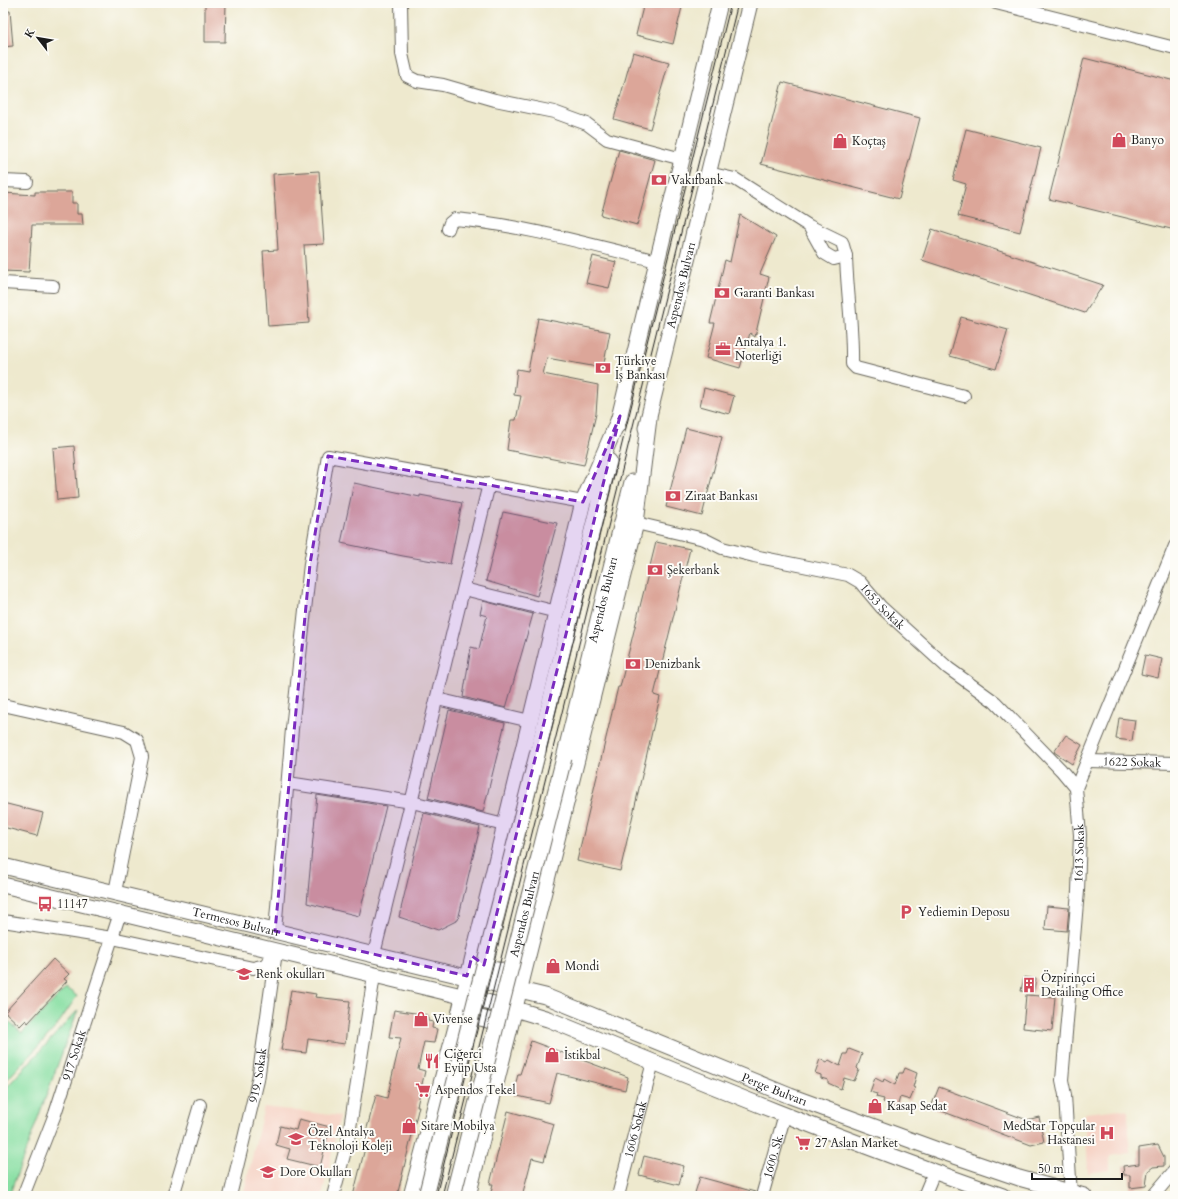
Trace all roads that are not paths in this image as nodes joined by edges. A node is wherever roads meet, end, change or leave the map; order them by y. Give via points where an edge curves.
1 (401, 3) edge
2 (720, 3) edge
3 (750, 3) edge
4 (996, 3) edge
5 (1175, 48) edge
6 (682, 159) junction
7 (708, 173) junction
8 (3, 181) edge
9 (27, 182) dead end
10 (809, 226) junction
11 (448, 229) dead end
12 (846, 256) junction
13 (657, 261) junction
14 (3, 283) edge
15 (53, 286) dead end
16 (964, 396) dead end
17 (620, 416) junction
18 (648, 418) junction
19 (489, 484) junction
20 (583, 502) junction
21 (636, 523) junction
22 (1175, 546) edge
23 (464, 589) junction
24 (557, 612) junction
25 (438, 699) junction
26 (3, 705) edge
27 (530, 721) junction
28 (1088, 761) junction
29 (1175, 764) edge
30 (288, 783) junction
31 (1076, 788) junction
32 (412, 802) junction
33 (504, 825) junction
34 (3, 866) edge
35 (3, 885) edge
36 (115, 892) junction
37 (120, 913) junction
38 (3, 921) edge
39 (275, 930) junction
40 (112, 938) junction
41 (474, 947) junction
42 (276, 952) junction
43 (374, 954) junction
44 (528, 955) junction
45 (374, 976) junction
46 (467, 976) junction
47 (520, 988) junction
48 (463, 997) junction
49 (515, 1009) junction
50 (456, 1027) junction
51 (506, 1044) junction
52 (653, 1062) junction
53 (200, 1106) dead end
54 (785, 1114) junction
55 (1175, 1170) edge
56 (934, 1172) junction
57 (1074, 1191) edge
58 (23, 1196) edge
59 (173, 1196) edge
60 (230, 1196) edge
61 (333, 1196) edge
62 (411, 1196) edge
63 (426, 1196) edge
64 (454, 1196) edge
65 (468, 1196) edge
66 (618, 1196) edge
67 (762, 1196) edge
68 (924, 1196) edge
69 (1004, 1196) edge
70 (1153, 1196) edge

1 - 6 street via 402,54 407,76 417,81 554,112 587,124 607,140
2 - 6 main road
3 - 7 main road, Aspendos Bulvarı
4 - 5 street
6 - 13 main road
7 - 10 street via 735,180
7 - 18 main road, Aspendos Bulvarı
8 - 9 street
10 - 12 street via 842,242
10 - 12 street via 824,253 834,259
11 - 13 street via 450,223 455,220 476,221
12 - 16 street via 847,295 853,341 852,364 856,368
13 - 17 main road
14 - 15 street
17 - 20 main road
17 - 63 main road, bridge
18 - 21 main road
18 - 64 main road, Aspendos Bulvarı, bridge
19 - 20 street
19 - 23 street
19 - 30 street via 328,456 310,564
20 - 24 main road
21 - 31 street, 1653 Sokak via 704,539 722,548 754,556 848,575 860,582 881,607 948,668 994,702 1062,770
21 - 44 main road
22 - 28 street, 1613 Sokak
23 - 24 street
23 - 25 street
24 - 27 main road
25 - 27 street
25 - 32 street
26 - 36 street via 124,732 137,740 142,757
27 - 33 main road
28 - 29 street, 1622 Sokak
28 - 31 street, 1613 Sokak
30 - 32 street
30 - 39 street
31 - 57 street, 1613 Sokak via 1080,835 1078,891 1062,1080
32 - 33 street
32 - 43 street
33 - 41 main road
34 - 36 main road, Termesos Bulvarı
35 - 37 main road, Termesos Bulvarı
36 - 39 main road, Termesos Bulvarı
37 - 40 street, 917 Sokak
37 - 42 main road, Termesos Bulvarı
38 - 40 street
39 - 43 main road, Termesos Bulvarı
40 - 42 street via 253,968 265,965
40 - 58 street, 917 Sokak via 55,1114
41 - 44 main road via 478,960 490,969 505,971 520,968
41 - 46 main road
42 - 45 main road, Termesos Bulvarı
42 - 60 street, 919. Sokak via 258,1080
43 - 46 main road, Termesos Bulvarı
44 - 47 main road
45 - 48 main road, Termesos Bulvarı
45 - 61 street via 348,1140
46 - 47 main road, Perge Bulvarı
46 - 48 main road
47 - 49 main road
47 - 57 main road, Perge Bulvarı via 790,1096 950,1155 1019,1178
48 - 49 main road, Perge Bulvarı
48 - 50 main road
49 - 51 main road
49 - 52 main road, Perge Bulvarı
50 - 51 main road via 465,1017 480,1017 494,1021 505,1031
50 - 62 main road
51 - 65 main road
52 - 54 main road, Perge Bulvarı
52 - 66 street, 1606 Sokak
53 - 59 street
54 - 56 main road, Perge Bulvarı
54 - 67 street, 1600. Sk.
55 - 70 street
56 - 68 street
56 - 69 main road, Perge Bulvarı

